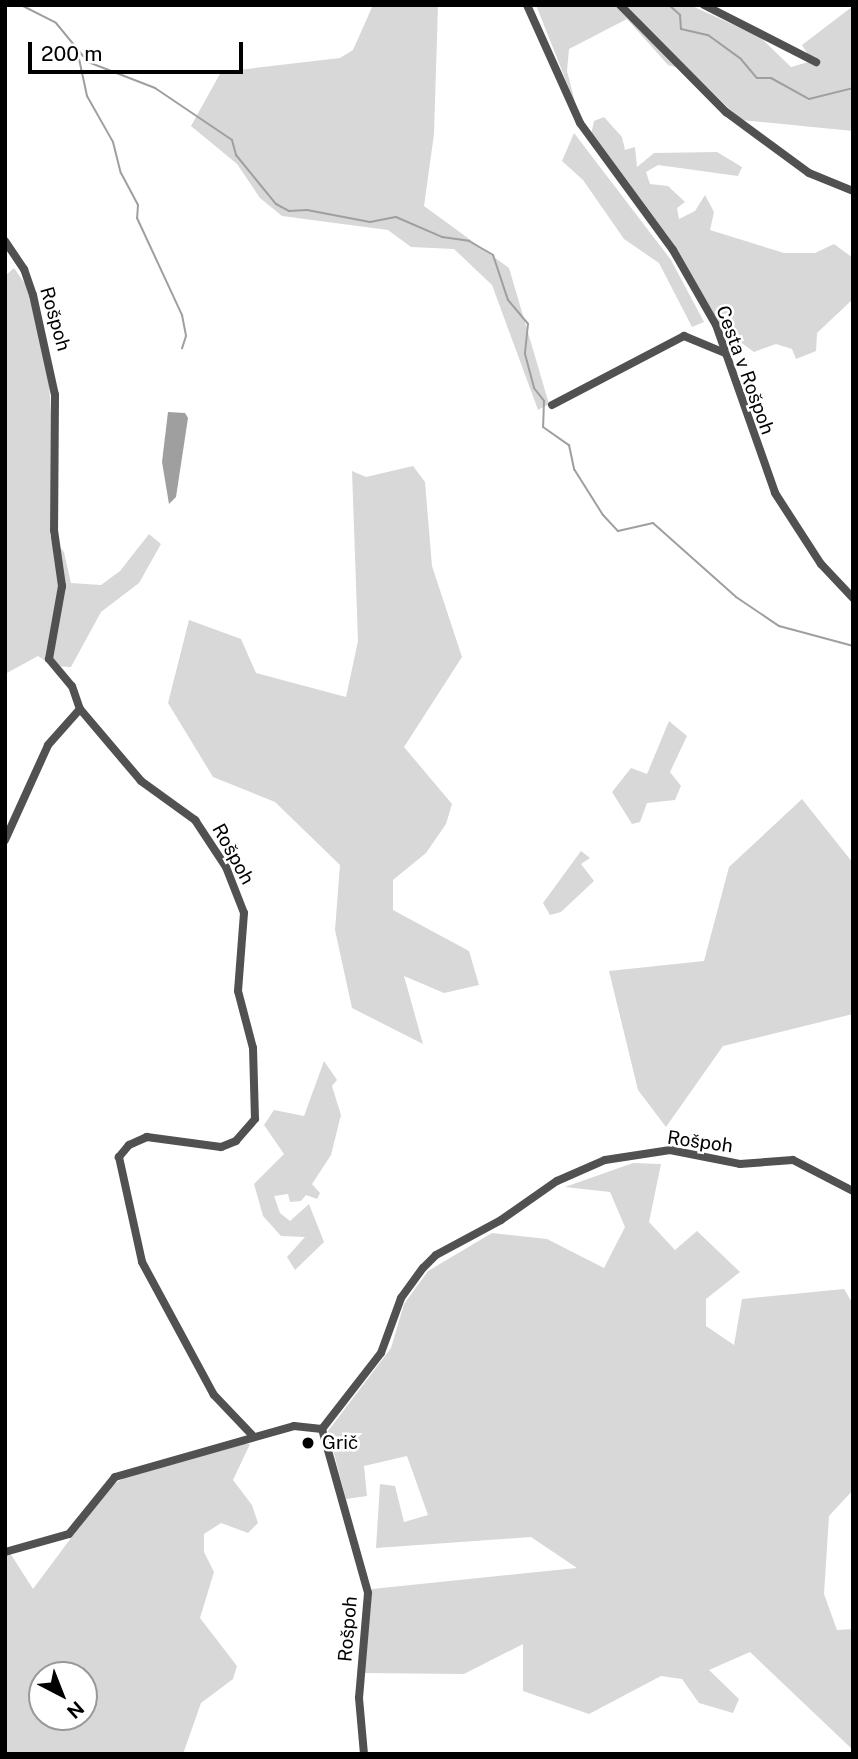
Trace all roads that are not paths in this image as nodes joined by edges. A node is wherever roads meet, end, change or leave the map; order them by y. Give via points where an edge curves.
1 (527, 5) edge
2 (620, 5) edge
3 (704, 5) edge
4 (816, 62) dead end
5 (853, 191) edge
6 (5, 241) edge
7 (725, 353) junction
8 (552, 405) dead end
9 (853, 598) edge
10 (80, 709) junction
11 (5, 841) edge
12 (853, 1191) edge
13 (322, 1429) junction
14 (254, 1437) junction
15 (5, 1552) edge
16 (364, 1754) edge

1 - 7 street, Cesta v Rošpoh via 580,123 686,270
2 - 5 street via 726,112 809,173
3 - 4 street
6 - 10 street, Rošpoh via 24,269 52,365 57,425 54,539 62,586 48,648 49,659 72,686
7 - 8 street via 684,336
7 - 9 street, Cesta v Rošpoh via 775,493 821,564
10 - 11 street via 48,745
10 - 14 street, Rošpoh via 146,786 195,820 226,867 244,913 238,991 254,1048 255,1119 236,1141 221,1147 147,1137 129,1145 119,1157 142,1262 209,1388
12 - 13 street, Rošpoh via 793,1160 740,1164 670,1150 605,1160 557,1181 501,1220 436,1255 423,1268 401,1298 381,1353
13 - 14 street via 304,1424
13 - 16 street, Rošpoh via 368,1593 359,1698
14 - 15 street via 116,1477 69,1534

